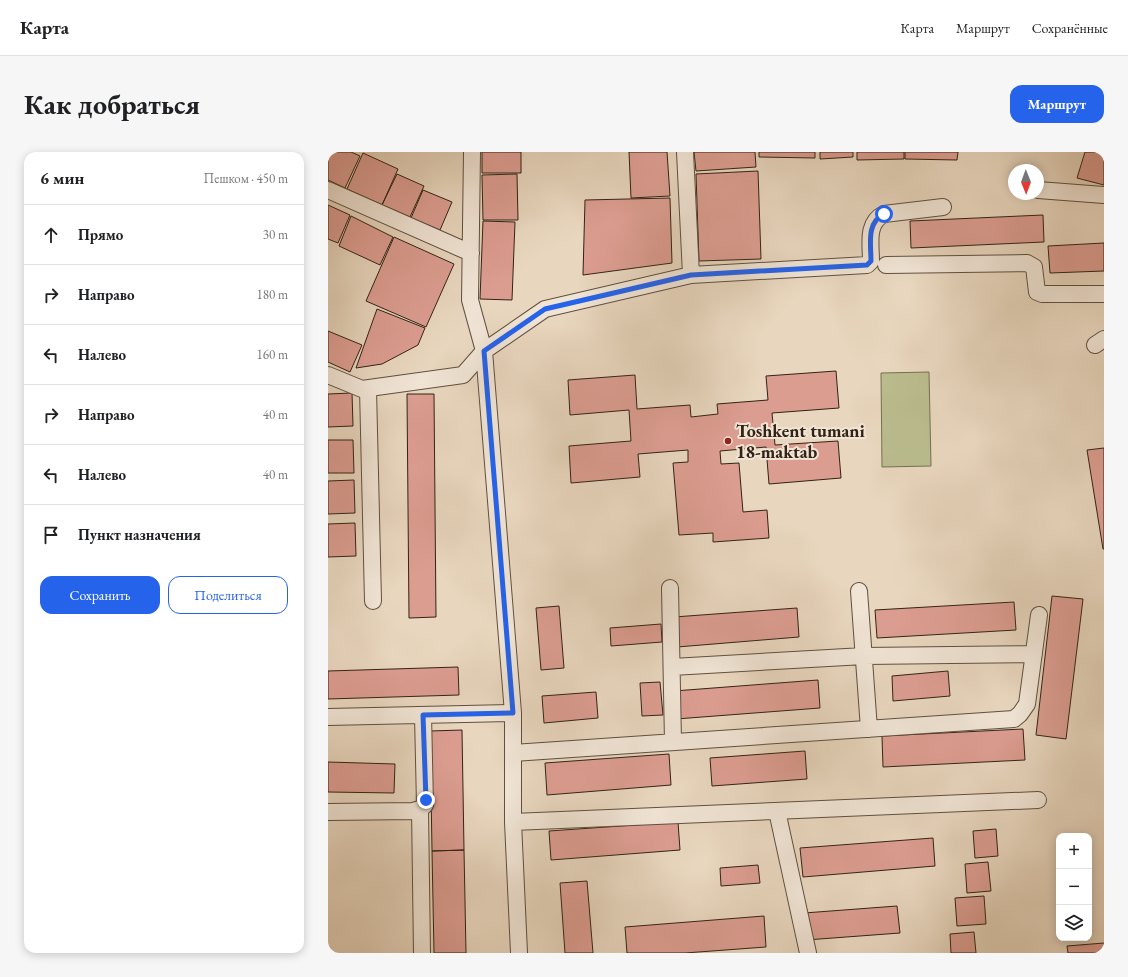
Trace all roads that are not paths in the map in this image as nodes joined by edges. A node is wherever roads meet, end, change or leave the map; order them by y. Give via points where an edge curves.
1 (472, 152) edge
2 (685, 152) edge
3 (328, 190) edge
4 (1044, 190) edge
5 (1104, 195) edge
6 (943, 207) dead end
7 (471, 253) junction
8 (886, 264) dead end
9 (691, 275) junction
10 (1104, 294) edge
11 (484, 351) junction
12 (328, 375) edge
13 (368, 389) junction
14 (670, 588) dead end
15 (859, 591) dead end
16 (373, 601) dead end
17 (1039, 614) dead end
18 (1034, 654) junction
19 (864, 656) junction
20 (672, 667) junction
21 (513, 713) junction
22 (423, 715) junction
23 (328, 717) edge
24 (869, 729) junction
25 (673, 742) junction
26 (513, 753) junction
27 (1038, 800) dead end
28 (420, 809) junction
29 (777, 811) junction
30 (328, 812) edge
31 (513, 822) junction
32 (422, 953) edge
33 (519, 953) edge
34 (808, 953) edge

1 - 7 street
2 - 9 street
3 - 7 street
4 - 5 street
6 - 9 street via 884,214 878,217 871,228 871,261 867,265
7 - 11 street via 470,300
8 - 10 street via 1027,263 1034,267 1037,292
9 - 11 street via 545,309
11 - 13 street via 463,375
11 - 21 street
12 - 13 street via 362,390
13 - 16 street
14 - 20 street
15 - 19 street
17 - 18 street
18 - 19 street
18 - 24 street via 1027,704 1014,719
19 - 20 street
19 - 24 street
20 - 25 street
21 - 22 street
21 - 26 street
22 - 23 street
22 - 28 street via 426,800
24 - 25 street
25 - 26 street
26 - 31 street
27 - 29 street
28 - 30 street
28 - 32 street
29 - 31 street
29 - 34 street
31 - 33 street

